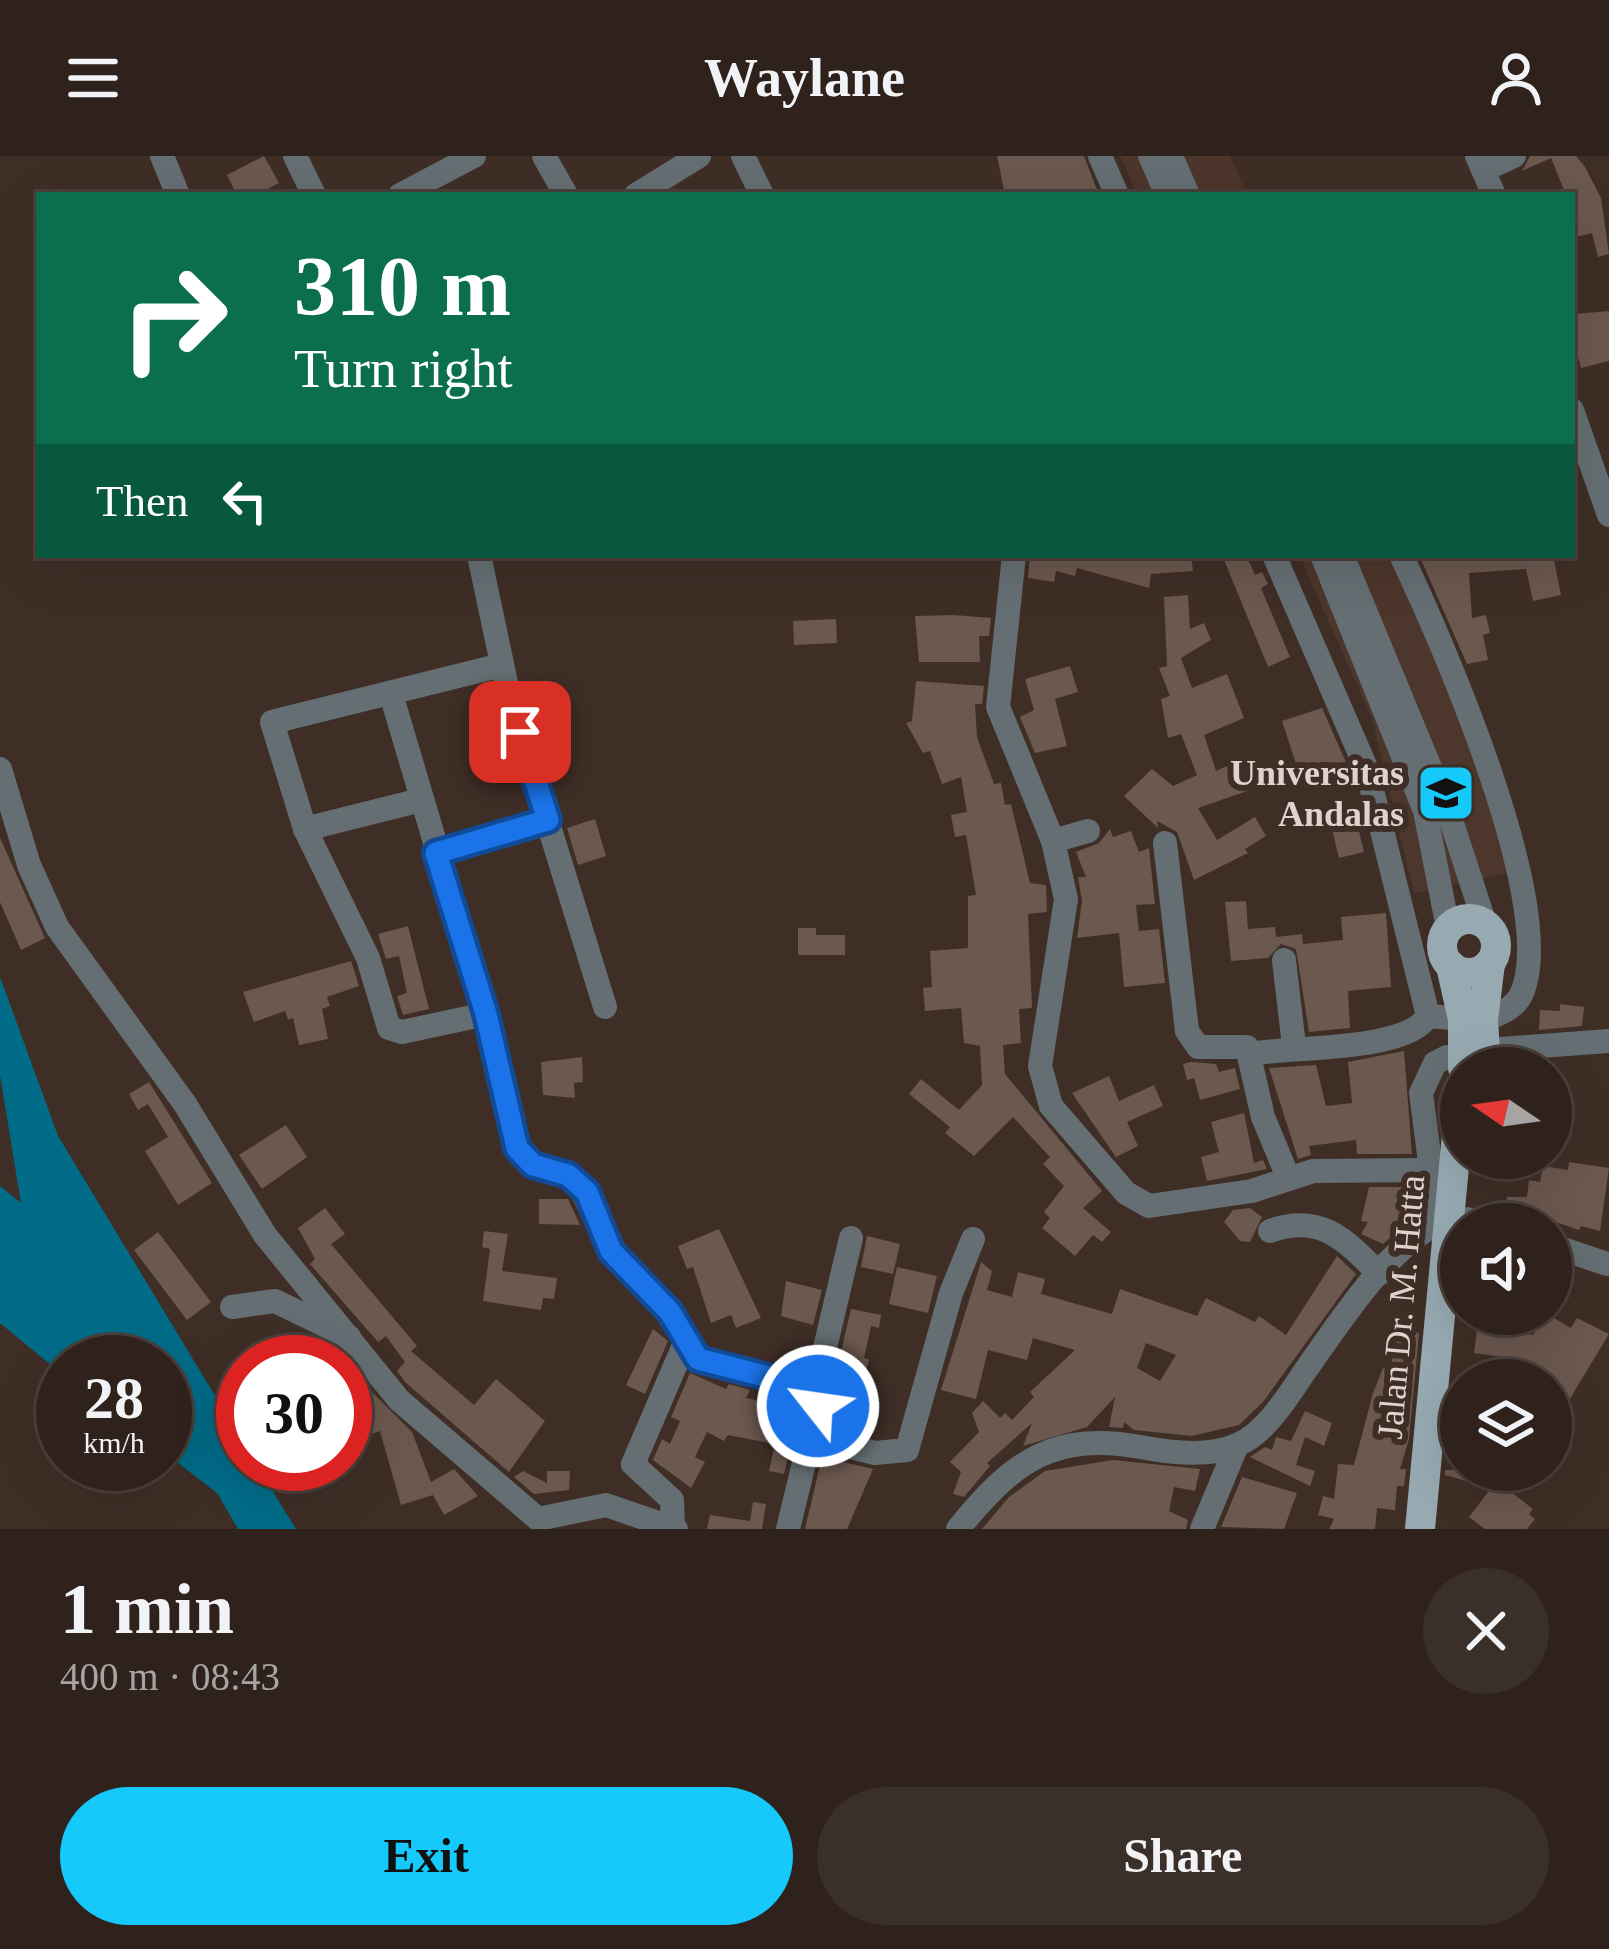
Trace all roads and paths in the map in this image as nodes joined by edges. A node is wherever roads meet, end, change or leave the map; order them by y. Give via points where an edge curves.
1 (162, 156) edge
2 (295, 156) edge
3 (474, 156) edge
4 (544, 156) edge
5 (699, 156) edge
6 (742, 156) edge
7 (1100, 156) edge
8 (1150, 156) edge
9 (1172, 156) edge
10 (1514, 156) edge
11 (1480, 163) edge
12 (438, 186) edge
13 (177, 192) edge
14 (313, 192) edge
15 (564, 192) edge
16 (641, 192) edge
17 (760, 192) edge
18 (1116, 192) edge
19 (1166, 192) edge
20 (1187, 192) edge
21 (1493, 192) edge
22 (1575, 419) edge
23 (1609, 515) edge
24 (480, 558) edge
25 (1014, 558) edge
26 (1275, 558) edge
27 (1323, 558) edge
28 (1343, 558) edge
29 (1402, 558) edge
30 (502, 665) junction
31 (391, 694) junction
32 (0, 769) edge
33 (421, 800) junction
34 (548, 820) junction
35 (305, 829) junction
36 (1088, 831) dead end
37 (1052, 842) junction
38 (1165, 843) dead end
39 (436, 853) junction
40 (1485, 924) junction
41 (1448, 928) junction
42 (1284, 960) dead end
43 (1490, 963) junction
44 (1451, 966) junction
45 (605, 1007) dead end
46 (486, 1014) junction
47 (1428, 1016) junction
48 (1473, 1019) junction
49 (1609, 1041) edge
50 (1294, 1046) junction
51 (1462, 1047) edge
52 (1487, 1047) edge
53 (1568, 1047) edge
54 (1250, 1054) junction
55 (1440, 1063) edge
56 (1431, 1170) junction
57 (1288, 1177) junction
58 (1448, 1203) edge
59 (1270, 1231) dead end
60 (1440, 1235) edge
61 (851, 1238) dead end
62 (973, 1239) dead end
63 (1572, 1253) edge
64 (1607, 1264) edge
65 (1379, 1274) junction
66 (232, 1307) dead end
67 (345, 1335) edge
68 (348, 1335) edge
69 (1444, 1335) edge
70 (1457, 1335) edge
71 (685, 1343) junction
72 (372, 1367) edge
73 (815, 1390) junction
74 (810, 1437) junction
75 (1237, 1445) junction
76 (674, 1528) edge
77 (788, 1529) edge
78 (958, 1529) edge
79 (1202, 1529) edge
80 (1420, 1529) edge
81 (1440, 1529) edge

1 - 13 street
2 - 14 street
3 - 12 street
4 - 15 street
5 - 16 street
6 - 17 street
7 - 18 street
8 - 19 street
9 - 20 street
10 - 11 street
11 - 21 street
22 - 23 street
24 - 30 street
25 - 37 street via 998,707
26 - 47 street via 1367,770
27 - 41 street via 1425,811
28 - 40 street
29 - 48 street via 1510,825 1527,921 1523,990 1504,1012
30 - 31 street
30 - 34 street
31 - 33 street
31 - 35 street via 272,722
32 - 68 street via 57,927 185,1104 265,1235
33 - 35 street
33 - 39 street
34 - 39 street
34 - 45 street
35 - 46 street via 368,958 389,1028
36 - 37 street
37 - 57 street via 1066,899 1040,1066 1051,1106 1126,1193 1149,1206 1252,1191
38 - 54 street via 1187,1031 1198,1047 1239,1045
39 - 46 street
40 - 41 main road via 1462,920
40 - 43 main road via 1495,938
41 - 44 main road via 1442,948
42 - 50 street
43 - 44 main road via 1471,973
43 - 48 main road
44 - 48 main road
46 - 71 street via 517,1148 587,1192 611,1251 670,1312
47 - 48 street
47 - 50 street via 1388,1040
48 - 51 main road
48 - 52 main road
49 - 53 street
50 - 54 street
54 - 57 street via 1263,1118
55 - 56 street via 1421,1093
56 - 57 street via 1339,1168
56 - 58 street
59 - 65 street via 1298,1221 1324,1230
60 - 65 street
61 - 73 street
62 - 74 street via 907,1450 874,1453
63 - 64 street
65 - 75 street via 1268,1420
66 - 67 street via 275,1301
69 - 80 main road, Jalan Dr. M. Hatta
70 - 81 main road, Jalan Dr. M. Hatta
71 - 73 street via 709,1366
71 - 76 street via 633,1464 672,1500
72 - 76 street via 439,1438 538,1519 606,1505
73 - 74 street
74 - 77 street
75 - 78 street via 1202,1452 1064,1444 998,1479
75 - 79 street

